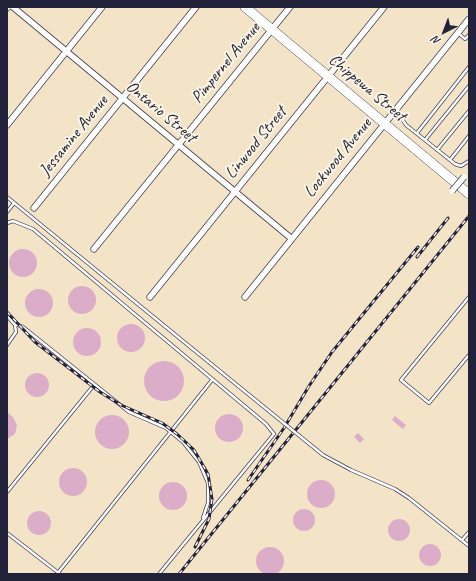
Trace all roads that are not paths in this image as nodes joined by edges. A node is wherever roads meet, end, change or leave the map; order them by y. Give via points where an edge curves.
1 (13, 7) edge
2 (102, 7) edge
3 (196, 7) edge
4 (245, 7) edge
5 (290, 7) edge
6 (384, 7) edge
7 (469, 19) edge
8 (271, 29) junction
9 (458, 33) junction
10 (469, 35) edge
11 (465, 39) junction
12 (469, 42) edge
13 (67, 51) junction
14 (469, 67) edge
15 (328, 76) junction
16 (469, 86) edge
17 (123, 98) junction
18 (395, 110) junction
19 (469, 111) edge
20 (384, 123) junction
21 (7, 125) edge
22 (417, 133) junction
23 (469, 136) edge
24 (425, 140) junction
25 (179, 144) junction
26 (437, 150) junction
27 (450, 160) junction
28 (469, 161) edge
29 (464, 177) dead end
30 (235, 191) junction
31 (452, 191) dead end
32 (469, 194) edge
33 (7, 197) edge
34 (14, 203) junction
35 (34, 208) dead end
36 (7, 212) edge
37 (7, 223) edge
38 (292, 239) junction
39 (94, 249) dead end
40 (150, 297) dead end
41 (245, 297) dead end
42 (469, 297) edge
43 (465, 301) junction
44 (469, 304) edge
45 (7, 316) edge
46 (13, 323) junction
47 (7, 345) edge
48 (469, 355) edge
49 (212, 380) junction
50 (94, 385) junction
51 (171, 432) junction
52 (7, 492) edge
53 (203, 521) junction
54 (469, 532) edge
55 (7, 533) edge
56 (462, 540) junction
57 (469, 546) edge
58 (58, 573) edge
59 (160, 574) edge

1 - 13 street, Ontario Street
2 - 13 street
3 - 17 street, Jessamine Avenue
4 - 8 main road, Chippewa Street
5 - 8 street, Pimpernel Avenue
6 - 15 street, Linwood Street
7 - 9 street, Lockwood Avenue
8 - 15 main road, Chippewa Street
8 - 25 street, Pimpernel Avenue
9 - 11 lane
9 - 18 street, Lockwood Avenue
10 - 11 lane
11 - 12 lane
13 - 17 street, Ontario Street
13 - 21 street
14 - 22 lane
15 - 20 main road, Chippewa Street
15 - 30 street, Linwood Street
16 - 24 lane
17 - 25 street, Ontario Street
17 - 35 street, Jessamine Avenue
18 - 20 street, Lockwood Avenue
18 - 22 lane via 406,125
19 - 26 lane
20 - 32 main road, Chippewa Street
20 - 38 street, Lockwood Avenue
22 - 24 lane
23 - 27 lane
24 - 26 lane
25 - 30 street, Ontario Street
25 - 39 street, Pimpernel Avenue
26 - 27 lane
27 - 28 lane via 461,166
29 - 31 street, bridge
30 - 38 street, Ontario Street
30 - 40 street, Linwood Street
33 - 34 lane
34 - 36 lane
34 - 56 lane, bridge via 323,455 395,489
37 - 49 lane via 13,221 33,229
38 - 41 street, Lockwood Avenue
42 - 43 lane
43 - 44 lane
43 - 48 lane via 401,380 429,403
45 - 46 lane
46 - 47 lane via 16,332
46 - 50 lane via 22,327
49 - 51 lane
49 - 53 lane via 266,424 274,434
50 - 51 lane via 129,412 155,421
50 - 52 lane
51 - 53 lane via 199,462 208,483 208,503
51 - 58 lane
53 - 59 lane
54 - 56 lane
55 - 58 lane
56 - 57 lane

